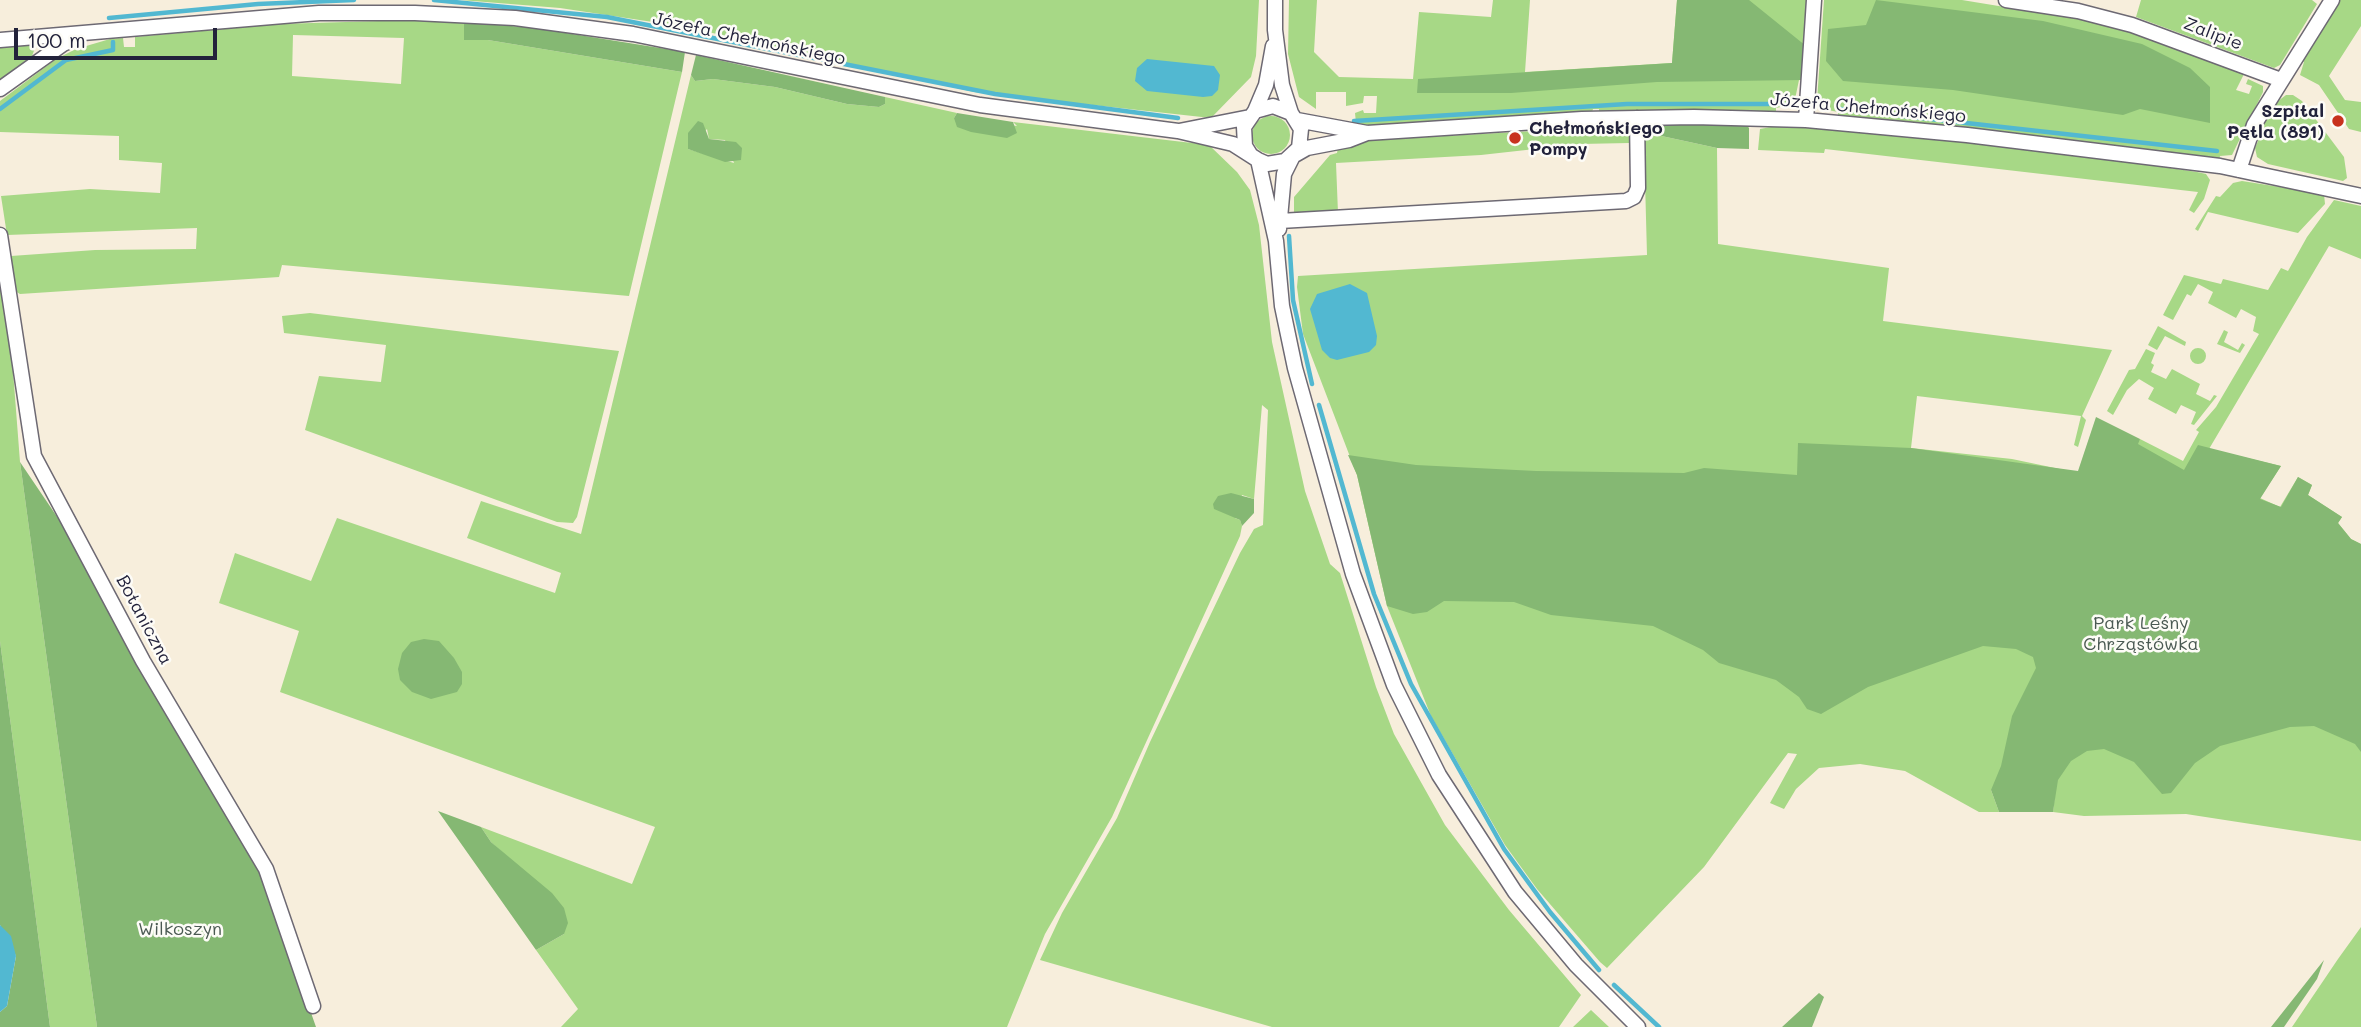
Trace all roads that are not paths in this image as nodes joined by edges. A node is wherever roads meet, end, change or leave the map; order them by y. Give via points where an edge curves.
1 (1275, 0) edge
2 (1814, 0) edge
3 (2006, 0) edge
4 (2332, 0) edge
5 (1275, 30) junction
6 (100, 32) junction
7 (0, 40) edge
8 (2281, 80) junction
9 (0, 89) edge
10 (1253, 114) junction
11 (1294, 116) junction
12 (1637, 118) junction
13 (1805, 120) junction
14 (1178, 131) junction
15 (1367, 133) junction
16 (1293, 156) junction
17 (1254, 157) junction
18 (2239, 170) junction
19 (2361, 196) edge
20 (1280, 221) junction
21 (0, 235) edge
22 (1276, 240) junction
23 (313, 1006) dead end
24 (1638, 1027) edge

1 - 5 street
2 - 13 street
3 - 8 street, Zalipie via 2132,25
4 - 8 street
5 - 10 street via 1266,85
5 - 11 street via 1282,85
6 - 7 street, Józefa Chełmońskiego
6 - 9 street, Józefa Chełmońskiego via 63,44
6 - 14 street, Józefa Chełmońskiego via 319,13 515,18 633,34 980,105
8 - 18 street via 2254,125
10 - 11 street via 1273,106
10 - 14 street, Józefa Chełmońskiego
10 - 17 street via 1243,136
11 - 15 street, Józefa Chełmońskiego
11 - 16 street via 1301,139
12 - 13 street, Józefa Chełmońskiego
12 - 15 street, Józefa Chełmońskiego
12 - 20 street via 1638,188 1626,201
13 - 18 street, Józefa Chełmońskiego
14 - 17 street, Józefa Chełmońskiego via 1233,144
15 - 16 street, Józefa Chełmońskiego
16 - 17 street via 1276,164
16 - 20 street via 1284,174
17 - 22 street
18 - 19 street, Józefa Chełmońskiego
20 - 22 street
21 - 23 street, Botaniczna via 34,456 143,661 266,869
22 - 24 street via 1282,306 1303,398 1353,574 1394,685 1439,775 1515,892 1576,965

